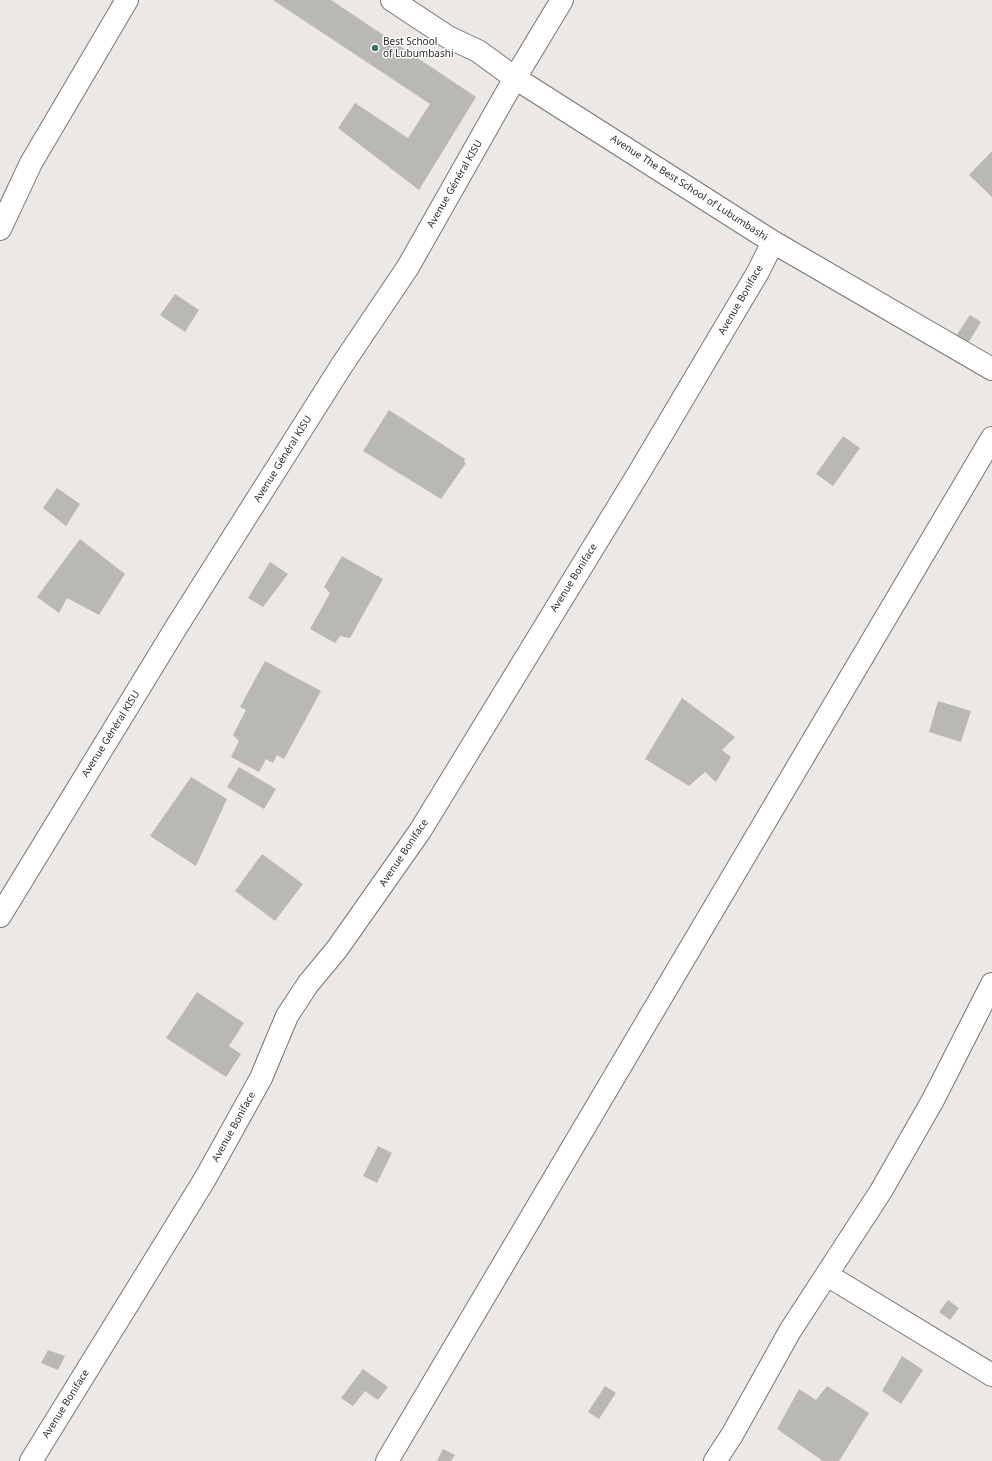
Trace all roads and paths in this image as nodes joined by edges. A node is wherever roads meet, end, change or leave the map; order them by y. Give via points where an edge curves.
1 (127, 0) edge
2 (392, 0) edge
3 (562, 0) edge
4 (515, 78) junction
5 (0, 229) edge
6 (773, 242) junction
7 (992, 369) edge
8 (992, 438) edge
9 (0, 916) edge
10 (992, 984) edge
11 (827, 1275) junction
12 (992, 1375) edge
13 (31, 1461) edge
14 (386, 1461) edge
15 (715, 1461) edge

1 - 5 street via 31,163
2 - 4 street, Avenue The Best School of Lubumbashi via 448,37 478,51
3 - 4 street, Avenue Général KISU
4 - 6 street, Avenue The Best School of Lubumbashi
4 - 9 street, Avenue Général KISU via 408,267 342,365 207,579
6 - 7 street, Avenue The Best School of Lubumbashi
6 - 13 street, Avenue Boniface via 758,272 640,472 420,831 337,949 308,984 288,1016 261,1078 205,1179
8 - 14 street
10 - 11 street via 881,1191
11 - 12 street
11 - 15 street via 790,1331

